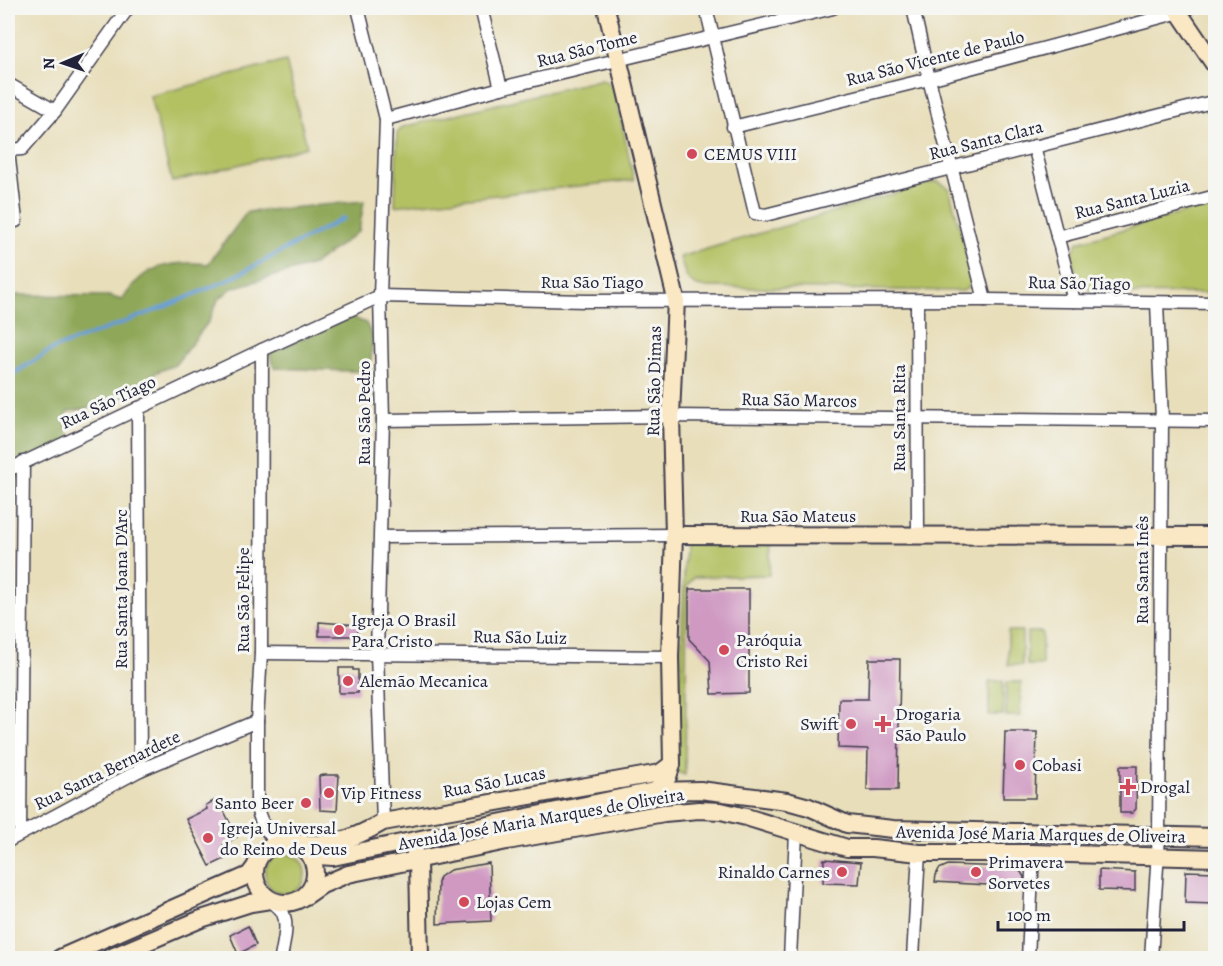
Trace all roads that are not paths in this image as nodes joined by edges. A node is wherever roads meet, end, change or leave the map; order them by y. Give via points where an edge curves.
1 (128, 8) edge
2 (358, 8) edge
3 (481, 8) edge
4 (606, 8) edge
5 (706, 8) edge
6 (833, 8) edge
7 (914, 8) edge
8 (1178, 10) edge
9 (804, 11) edge
10 (714, 36) junction
11 (620, 60) junction
12 (1215, 68) edge
13 (929, 79) junction
14 (8, 84) edge
15 (501, 88) junction
16 (1215, 101) edge
17 (55, 111) junction
18 (386, 119) junction
19 (733, 127) junction
20 (1034, 146) junction
21 (8, 150) edge
22 (951, 167) junction
23 (1215, 196) edge
24 (16, 221) dead end
25 (1058, 237) junction
26 (380, 296) junction
27 (676, 299) junction
28 (985, 300) junction
29 (1074, 301) junction
30 (917, 302) junction
31 (1157, 303) junction
32 (1215, 303) edge
33 (261, 350) junction
34 (138, 408) junction
35 (672, 416) junction
36 (916, 419) junction
37 (383, 420) junction
38 (1162, 420) junction
39 (1215, 421) edge
40 (23, 462) junction
41 (8, 470) edge
42 (674, 534) junction
43 (918, 535) junction
44 (1160, 536) junction
45 (1215, 536) edge
46 (381, 537) junction
47 (261, 653) junction
48 (377, 653) junction
49 (670, 657) junction
50 (257, 721) junction
51 (672, 764) junction
52 (140, 770) junction
53 (700, 790) junction
54 (656, 791) junction
55 (383, 822) junction
56 (847, 824) junction
57 (914, 830) junction
58 (796, 833) junction
59 (20, 834) junction
60 (1159, 836) junction
61 (1215, 837) edge
62 (8, 841) edge
63 (397, 843) junction
64 (290, 844) junction
65 (873, 848) junction
66 (919, 853) junction
67 (1033, 853) junction
68 (1158, 856) junction
69 (1215, 858) edge
70 (418, 861) junction
71 (255, 867) junction
72 (306, 896) junction
73 (270, 900) junction
74 (60, 958) edge
75 (109, 958) edge
76 (281, 958) edge
77 (420, 958) edge
78 (790, 958) edge
79 (913, 958) edge
80 (1028, 958) edge
81 (1150, 958) edge

1 - 17 street
2 - 18 street, Rua São Pedro
3 - 15 street
4 - 11 main road, Rua São Dimas
5 - 10 street
6 - 9 street, Rua São Tome
7 - 13 street
8 - 12 main road
8 - 13 street, Rua São Vicente de Paulo
9 - 10 street, Rua São Tome
10 - 11 street, Rua São Tome
10 - 19 street
11 - 15 street, Rua São Tome
11 - 27 main road, Rua São Dimas
13 - 19 street, Rua São Vicente de Paulo
13 - 22 street
14 - 17 street
15 - 18 street, Rua São Tome
16 - 20 street, Rua Santa Clara
17 - 21 street via 22,149
18 - 26 street, Rua São Pedro
19 - 22 street, Rua Santa Clara via 755,213 765,215
20 - 22 street, Rua Santa Clara
20 - 25 street
21 - 24 street
22 - 28 street
23 - 25 street, Rua Santa Luzia
25 - 29 street
26 - 27 street, Rua São Tiago
26 - 33 street, Rua São Tiago
26 - 37 street, Rua São Pedro
27 - 30 street, Rua São Tiago
27 - 35 main road, Rua São Dimas
28 - 29 street, Rua São Tiago
28 - 30 street, Rua São Tiago
29 - 31 street, Rua São Tiago
30 - 36 street, Rua Santa Rita
31 - 32 street, Rua São Tiago
31 - 38 street, Rua Santa Inês
33 - 34 street, Rua São Tiago
33 - 47 street, Rua São Felipe
34 - 40 street, Rua São Tiago
34 - 52 street, Rua Santa Joana D'Arc
35 - 36 street, Rua São Marcos
35 - 37 street, Rua São Marcos
35 - 42 main road, Rua São Dimas
36 - 38 street, Rua São Marcos
36 - 43 street, Rua Santa Rita
37 - 46 street, Rua São Pedro
38 - 39 street, Rua São Marcos
38 - 44 street, Rua Santa Inês
40 - 41 street, Rua São Tiago
40 - 59 street
42 - 43 main road, Rua São Mateus
42 - 46 street, Rua São Mateus
42 - 49 main road, Rua São Dimas
43 - 44 main road, Rua São Mateus
44 - 45 main road, Rua São Mateus
44 - 60 street, Rua Santa Inês
46 - 48 street, Rua São Pedro
47 - 48 street, Rua São Luiz
47 - 50 street, Rua São Felipe
48 - 49 street, Rua São Luiz
48 - 55 street, Rua São Pedro
49 - 51 main road, Rua São Dimas
50 - 52 street, Rua Santa Bernardete
50 - 64 street, Rua São Felipe via 257,809 267,831
51 - 53 main road via 680,780
51 - 54 main road via 668,777
51 - 55 main road, Rua São Lucas via 660,773
52 - 59 street, Rua Santa Bernardete
53 - 54 main road, Avenida José Maria Marques de Oliveira
53 - 56 main road, Avenida José Maria Marques de Oliveira via 787,801
54 - 63 main road, Avenida José Maria Marques de Oliveira
55 - 64 main road, Rua São Lucas via 342,842
56 - 57 main road, Avenida José Maria Marques de Oliveira
56 - 58 main road via 809,817 802,820
57 - 60 main road, Avenida José Maria Marques de Oliveira
57 - 65 main road via 919,844
58 - 65 main road, Avenida José Maria Marques de Oliveira via 847,848
58 - 70 main road, Avenida José Maria Marques de Oliveira via 721,811 699,810 507,841
58 - 78 street
59 - 62 street, Rua Santa Bernardete
60 - 61 main road, Avenida José Maria Marques de Oliveira
60 - 68 street, Rua Santa Inês
63 - 64 main road, Avenida José Maria Marques de Oliveira via 328,858
63 - 70 main road via 410,846
64 - 71 main road via 264,850
64 - 72 main road via 314,862 314,882
65 - 66 main road, Avenida José Maria Marques de Oliveira
66 - 67 main road, Avenida José Maria Marques de Oliveira
66 - 79 street
67 - 68 main road, Avenida José Maria Marques de Oliveira
67 - 80 street
68 - 69 main road, Avenida José Maria Marques de Oliveira
68 - 81 street, Rua Santa Inês
70 - 72 main road, Avenida José Maria Marques de Oliveira via 348,874
70 - 77 main road
71 - 73 main road via 257,886
71 - 74 main road via 243,878
72 - 73 main road via 289,904
73 - 75 main road via 201,919
73 - 76 street via 285,918

